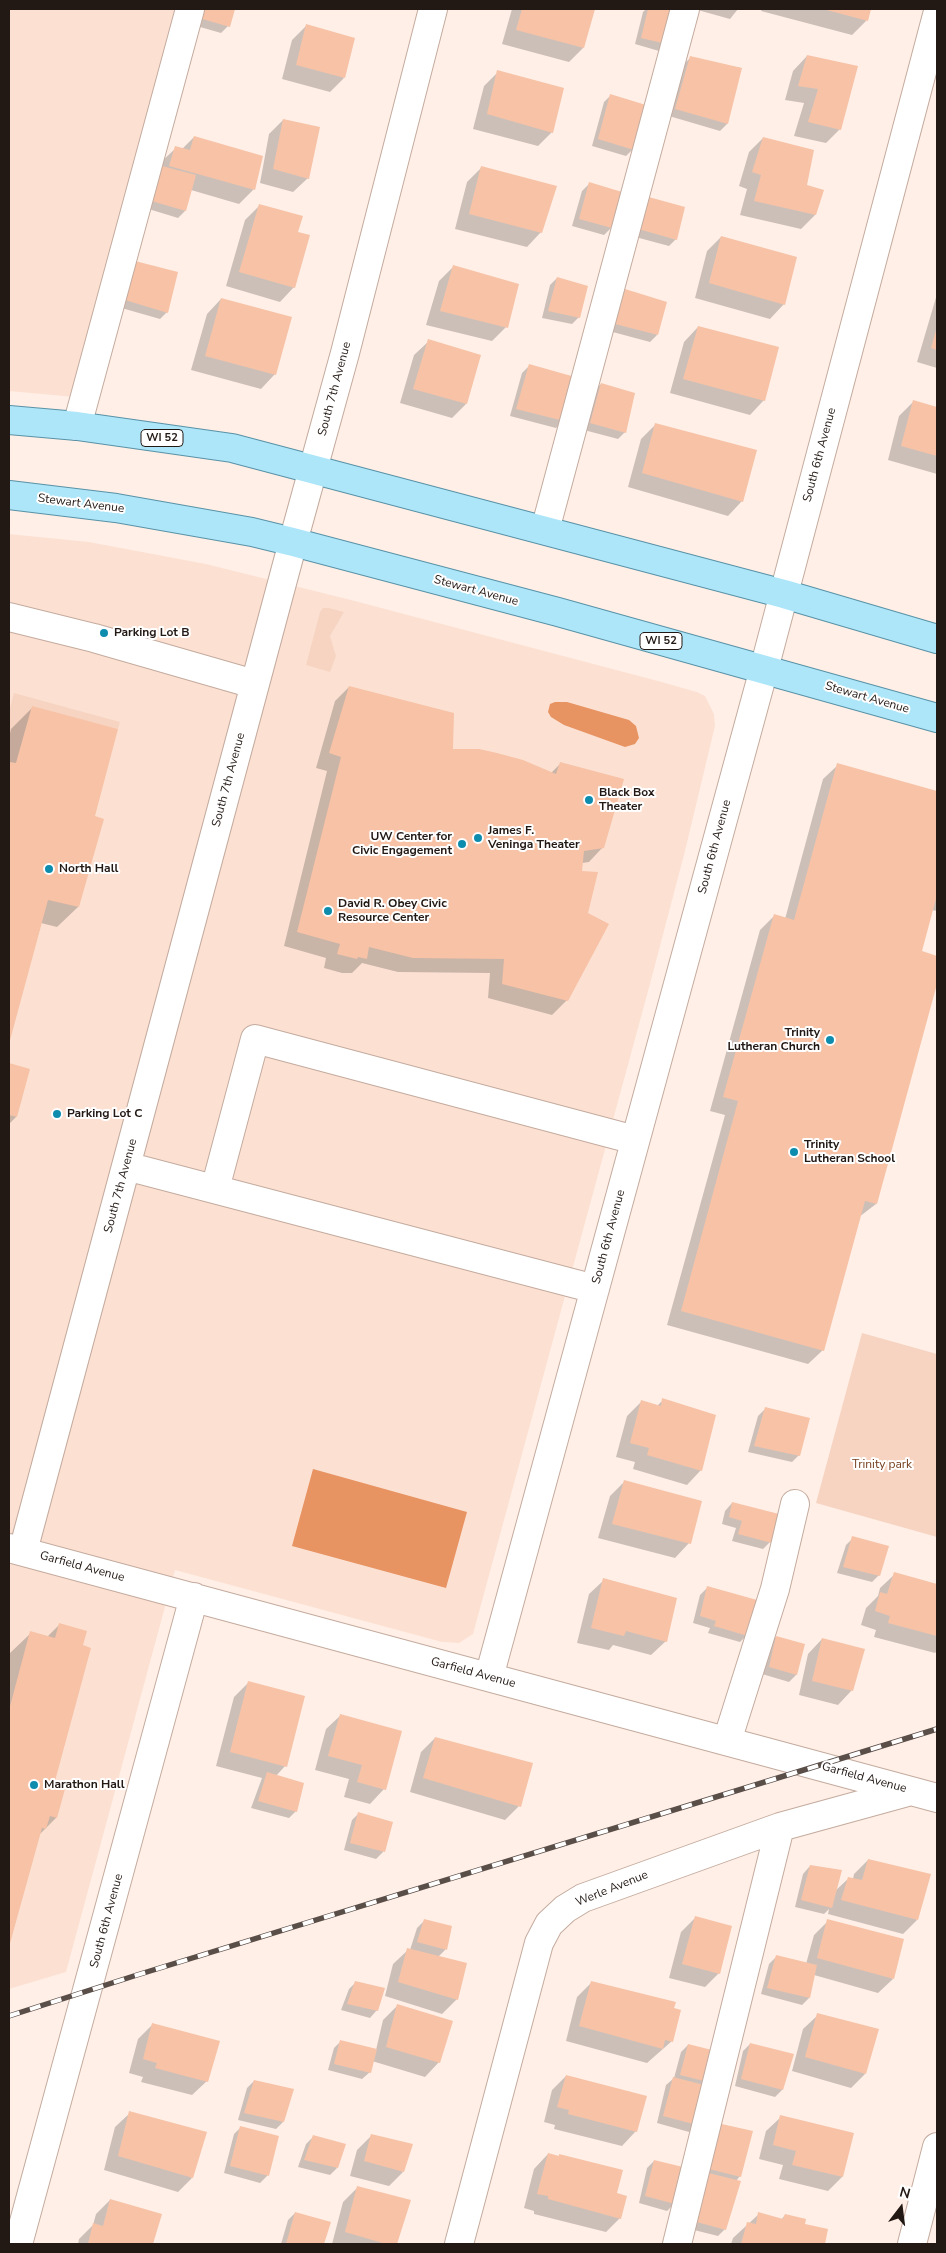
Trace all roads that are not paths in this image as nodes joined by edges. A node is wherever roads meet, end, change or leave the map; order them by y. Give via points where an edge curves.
1 (190, 9) edge
2 (433, 9) edge
3 (685, 9) edge
4 (937, 15) edge
5 (9, 420) edge
6 (77, 426) junction
7 (313, 468) junction
8 (9, 496) edge
9 (545, 530) junction
10 (292, 542) junction
11 (784, 594) junction
12 (9, 617) edge
13 (937, 639) edge
14 (764, 669) junction
15 (254, 684) junction
16 (937, 718) edge
17 (635, 1140) junction
18 (126, 1166) junction
19 (215, 1189) junction
20 (595, 1289) junction
21 (795, 1504) dead end
22 (16, 1549) edge
23 (194, 1597) junction
24 (489, 1677) junction
25 (727, 1741) junction
26 (925, 1794) edge
27 (780, 1827) junction
28 (937, 2147) edge
29 (18, 2244) edge
30 (460, 2244) edge
31 (677, 2244) edge
32 (912, 2244) edge

1 - 6 street
2 - 7 street, South 7th Avenue
3 - 9 street
4 - 11 street, South 6th Avenue
5 - 6 main road, WI 52
6 - 7 main road, WI 52 via 232,448
7 - 9 main road, WI 52
7 - 10 street, South 7th Avenue
8 - 10 main road, Stewart Avenue / WI 52 via 116,508
9 - 11 main road, WI 52
10 - 14 main road, Stewart Avenue / WI 52
10 - 15 street, South 7th Avenue
11 - 13 main road, WI 52
11 - 14 street, South 6th Avenue
12 - 15 street
14 - 16 main road, Stewart Avenue / WI 52
14 - 17 street, South 6th Avenue
15 - 18 street, South 7th Avenue
17 - 19 street via 255,1039
17 - 20 street, South 6th Avenue
18 - 19 street
18 - 22 street, South 7th Avenue
19 - 20 street
20 - 24 street, South 6th Avenue
21 - 25 street via 775,1589
22 - 23 street, Garfield Avenue
23 - 24 street, Garfield Avenue
23 - 29 street, South 6th Avenue
24 - 25 street, Garfield Avenue
25 - 26 street, Garfield Avenue
26 - 27 street, Werle Avenue
27 - 30 street, Werle Avenue via 583,1898 549,1924 539,1943
27 - 31 street
28 - 32 street

